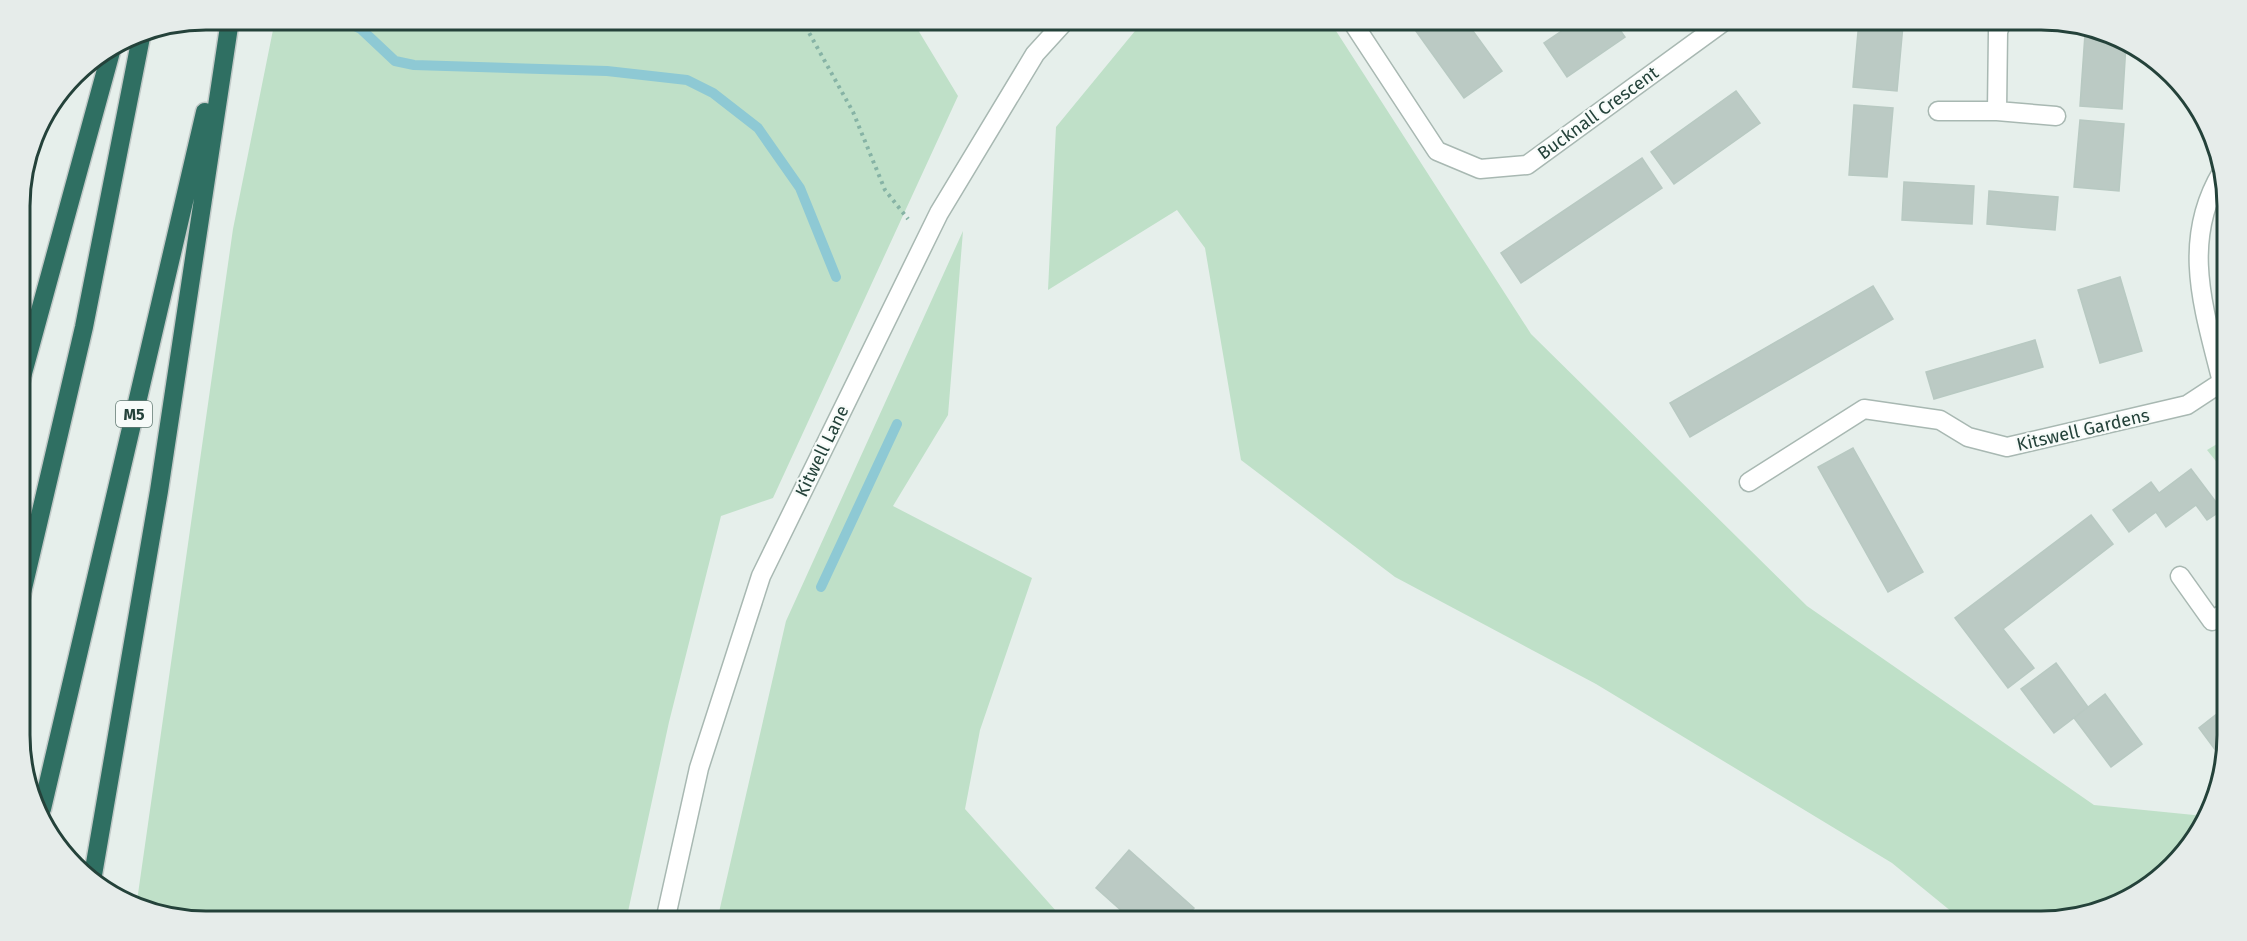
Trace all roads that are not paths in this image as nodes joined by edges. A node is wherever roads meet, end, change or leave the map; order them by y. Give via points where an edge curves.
1 (227, 30) edge
2 (228, 30) edge
3 (1057, 30) edge
4 (1358, 30) edge
5 (1712, 30) edge
6 (1998, 30) edge
7 (140, 43) edge
8 (109, 59) edge
9 (1938, 111) dead end
10 (1997, 111) junction
11 (2056, 116) dead end
12 (2215, 184) edge
13 (30, 347) edge
14 (2217, 357) edge
15 (2217, 388) edge
16 (1749, 482) dead end
17 (30, 558) edge
18 (2180, 576) dead end
19 (2217, 618) edge
20 (43, 803) edge
21 (94, 870) edge
22 (667, 911) edge

1 - 20 highway, M5
2 - 21 highway via 159,491
3 - 22 street, Kitwell Lane via 1035,54 939,213 761,576 699,768
4 - 5 street, Bucknall Crescent via 1437,152 1480,169 1527,165
6 - 10 street
7 - 17 highway via 84,327
8 - 13 highway
9 - 10 street
10 - 11 street
12 - 14 street, Kitswell Gardens via 2198,243 2199,287
15 - 16 street, Kitswell Gardens via 2187,405 2007,447 1968,437 1940,420 1864,409
18 - 19 street via 2212,621

